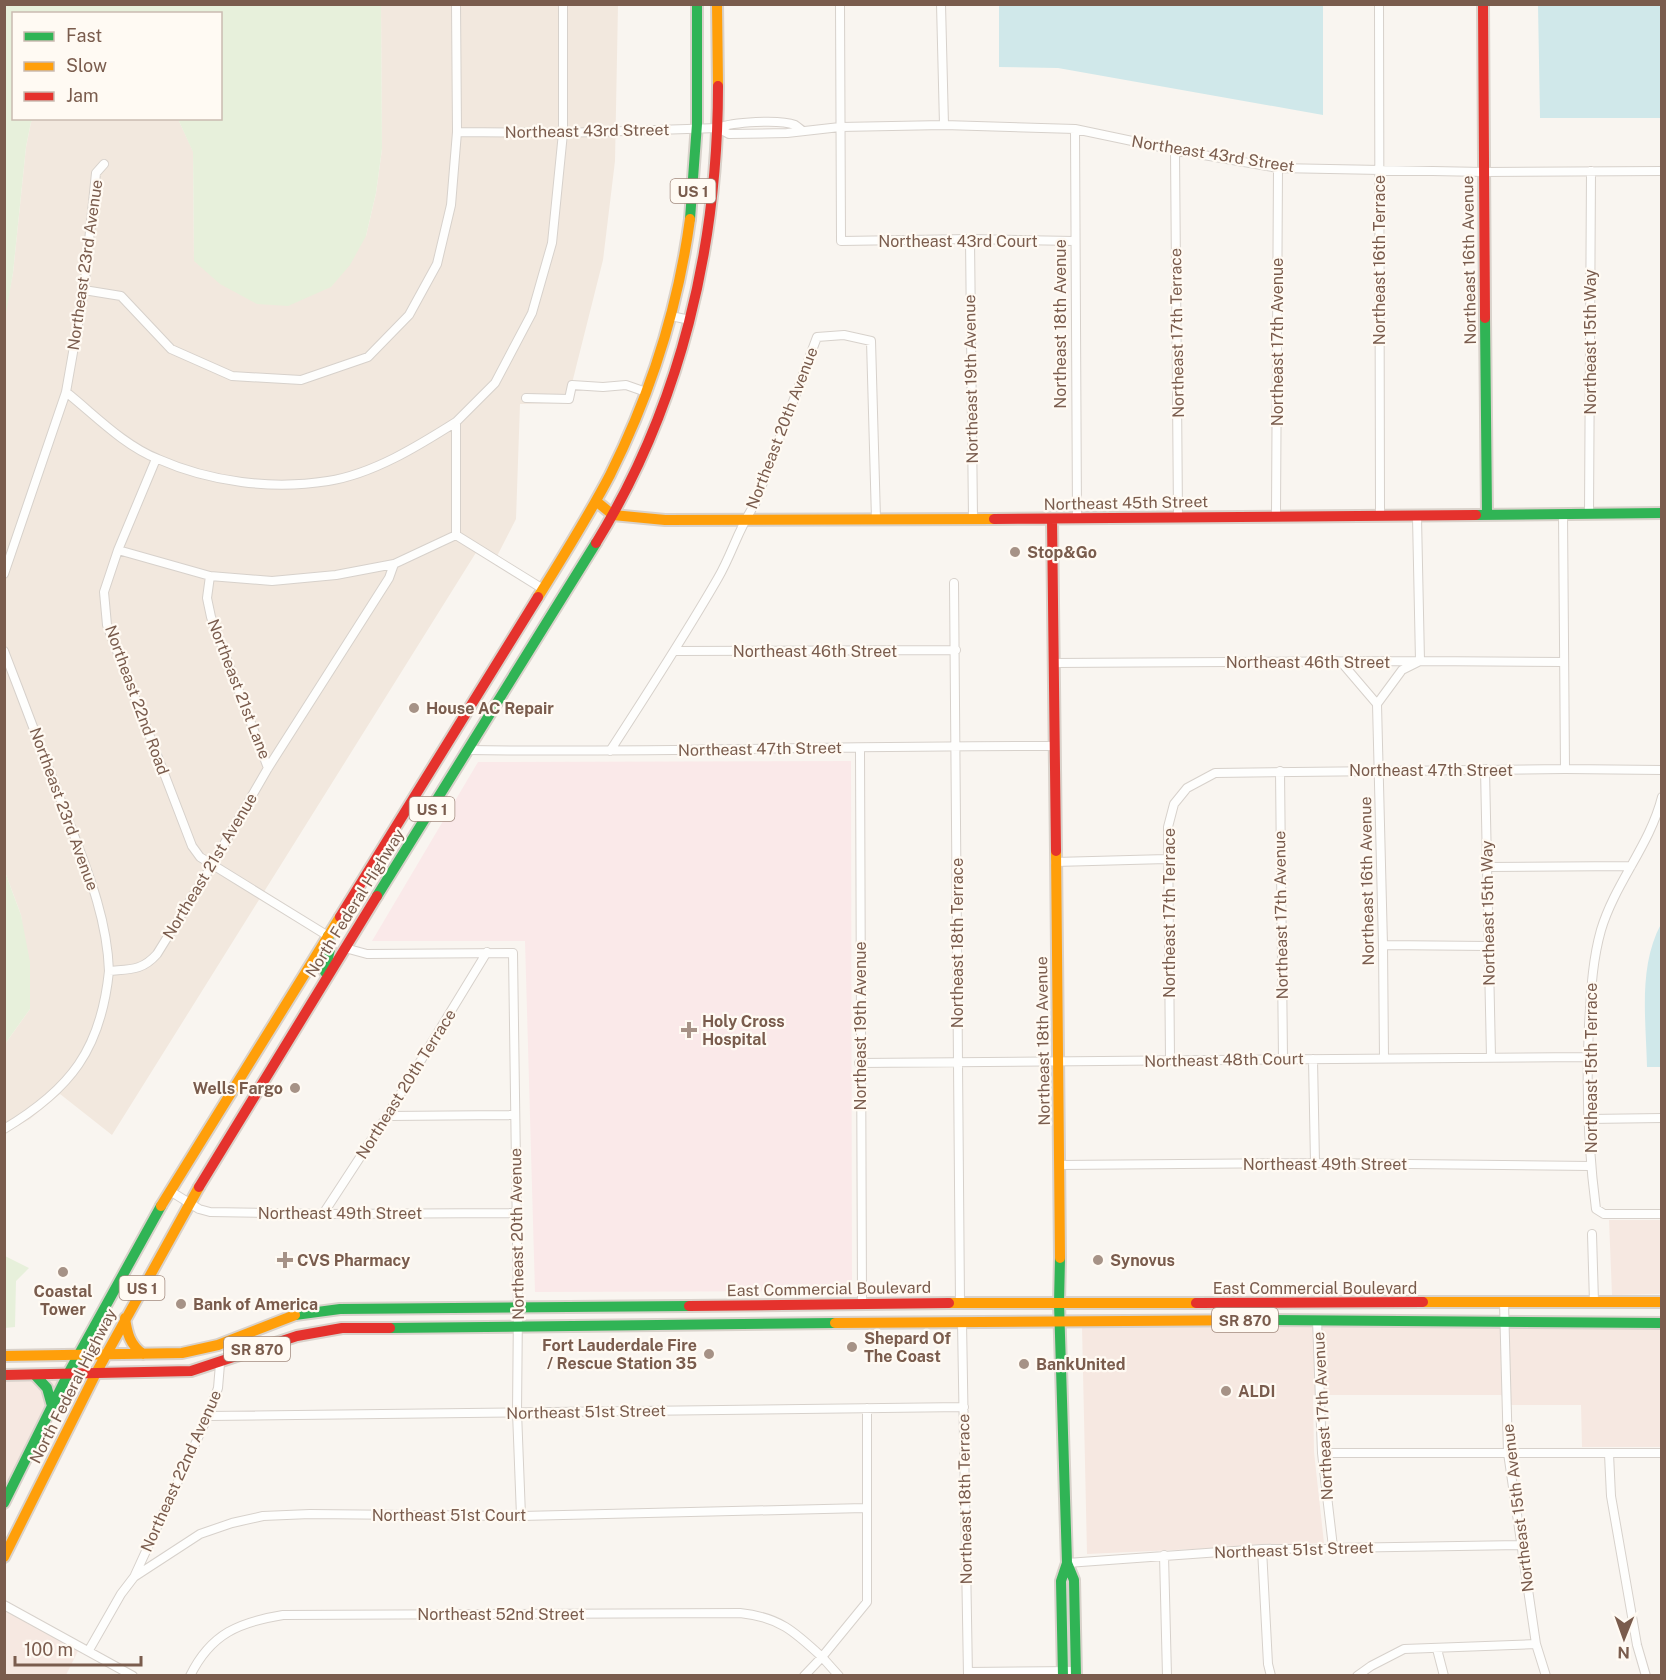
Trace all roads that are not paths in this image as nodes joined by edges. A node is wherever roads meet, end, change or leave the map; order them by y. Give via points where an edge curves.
1 (456, 4) edge
2 (563, 4) edge
3 (697, 4) edge
4 (717, 4) edge
5 (840, 4) edge
6 (941, 4) edge
7 (1379, 4) edge
8 (1483, 4) edge
9 (944, 124) junction
10 (840, 127) junction
11 (718, 128) junction
12 (696, 129) junction
13 (1075, 129) junction
14 (457, 132) junction
15 (563, 133) junction
16 (1175, 150) junction
17 (104, 164) dead end
18 (1278, 168) junction
19 (1378, 171) junction
20 (1591, 171) junction
21 (1662, 171) edge
22 (1484, 172) junction
23 (970, 239) junction
24 (1075, 241) junction
25 (84, 290) junction
26 (670, 316) junction
27 (690, 320) junction
28 (66, 392) junction
29 (646, 392) junction
30 (526, 398) dead end
31 (456, 422) junction
32 (156, 459) junction
33 (596, 501) junction
34 (1662, 513) edge
35 (1563, 514) junction
36 (1589, 514) junction
37 (612, 515) junction
38 (1380, 515) junction
39 (1487, 515) junction
40 (1178, 516) junction
41 (1276, 516) junction
42 (1417, 517) junction
43 (1077, 518) junction
44 (876, 519) junction
45 (973, 519) junction
46 (1052, 519) junction
47 (744, 520) junction
48 (456, 536) junction
49 (118, 550) junction
50 (394, 564) junction
51 (4, 574) edge
52 (210, 576) junction
53 (954, 583) dead end
54 (543, 589) junction
55 (547, 621) junction
56 (956, 650) junction
57 (4, 651) edge
58 (674, 651) junction
59 (1420, 661) junction
60 (1563, 662) junction
61 (1053, 663) junction
62 (1341, 663) junction
63 (1377, 704) junction
64 (956, 745) junction
65 (1054, 746) junction
66 (860, 748) junction
67 (467, 750) junction
68 (610, 751) junction
69 (268, 768) junction
70 (1485, 769) junction
71 (1565, 769) junction
72 (1379, 770) junction
73 (1662, 770) edge
74 (1280, 771) junction
75 (1201, 779) joint
76 (1662, 797) edge
77 (1167, 859) junction
78 (1055, 862) junction
79 (212, 865) junction
80 (1631, 866) junction
81 (1487, 867) junction
82 (348, 904) junction
83 (328, 936) junction
84 (1383, 945) junction
85 (1488, 946) junction
86 (345, 948) junction
87 (487, 952) junction
88 (110, 971) junction
89 (323, 982) junction
90 (262, 1043) junction
91 (1491, 1057) junction
92 (1588, 1057) junction
93 (1283, 1059) junction
94 (1312, 1059) junction
95 (1384, 1059) junction
96 (1170, 1060) junction
97 (1058, 1061) junction
98 (958, 1062) junction
99 (860, 1063) junction
100 (267, 1073) junction
101 (515, 1114) junction
102 (387, 1116) junction
103 (1662, 1118) edge
104 (1589, 1119) junction
105 (4, 1129) edge
106 (1315, 1163) junction
107 (1059, 1165) junction
108 (1590, 1166) junction
109 (170, 1191) junction
110 (189, 1203) junction
111 (516, 1213) junction
112 (323, 1214) junction
113 (1662, 1214) edge
114 (1592, 1234) dead end
115 (1594, 1302) junction
116 (1662, 1302) edge
117 (960, 1303) junction
118 (1059, 1303) junction
119 (1504, 1303) junction
120 (862, 1304) junction
121 (758, 1305) junction
122 (518, 1308) junction
123 (125, 1318) junction
124 (1317, 1320) junction
125 (1061, 1321) junction
126 (962, 1322) junction
127 (1505, 1322) junction
128 (1662, 1323) edge
129 (725, 1324) junction
130 (518, 1326) junction
131 (79, 1354) junction
132 (105, 1354) junction
133 (143, 1354) junction
134 (4, 1356) edge
135 (220, 1364) junction
136 (96, 1373) junction
137 (68, 1374) junction
138 (4, 1375) edge
139 (35, 1375) junction
140 (52, 1406) junction
141 (964, 1407) junction
142 (867, 1408) junction
143 (517, 1412) junction
144 (208, 1416) junction
145 (1322, 1453) junction
146 (1508, 1453) junction
147 (1662, 1453) edge
148 (1609, 1454) junction
149 (5, 1500) edge
150 (866, 1508) junction
151 (522, 1516) junction
152 (1521, 1545) junction
153 (1333, 1547) junction
154 (1262, 1549) junction
155 (1164, 1555) junction
156 (4, 1557) edge
157 (1067, 1563) junction
158 (134, 1577) junction
159 (4, 1605) edge
160 (1536, 1644) junction
161 (1437, 1649) junction
162 (89, 1650) junction
163 (822, 1657) junction
164 (1062, 1673) edge
165 (1076, 1673) edge
166 (968, 1674) edge
167 (134, 1676) edge
168 (190, 1676) edge
169 (804, 1676) edge
170 (838, 1676) edge
171 (1167, 1676) edge
172 (1271, 1676) edge
173 (1357, 1676) edge
174 (1444, 1676) edge
175 (1546, 1676) edge
176 (1646, 1676) edge

1 - 14 street
2 - 15 street
3 - 12 main road, North Federal Highway / US 1
4 - 11 main road, North Federal Highway / US 1
5 - 10 street
6 - 9 street
7 - 19 street, Northeast 16th Terrace
8 - 22 main road, Northeast 16th Avenue
9 - 10 street, Northeast 43rd Street
9 - 13 street, Northeast 43rd Street
10 - 11 street, Northeast 43rd Street via 787,134 729,134
10 - 23 street, Northeast 43rd Court via 841,241
11 - 12 street, Northeast 43rd Street
11 - 27 main road, North Federal Highway / US 1 via 708,230
12 - 15 street, Northeast 43rd Street
12 - 26 main road, North Federal Highway / US 1 via 688,230
13 - 16 street, Northeast 43rd Street
13 - 24 street, Northeast 18th Avenue
14 - 15 street, Northeast 43rd Street
14 - 25 street via 451,205 437,264 409,315 368,357 301,380 232,376 171,349 121,297
15 - 31 street via 552,243 532,313 495,383
16 - 18 street, Northeast 43rd Street
16 - 40 street, Northeast 17th Terrace
17 - 25 street, Northeast 23rd Avenue via 96,173
18 - 19 street, Northeast 43rd Street
18 - 41 street, Northeast 17th Avenue
19 - 22 street, Northeast 43rd Street
19 - 38 street, Northeast 16th Terrace
20 - 21 street, Northeast 43rd Street
20 - 22 street, Northeast 43rd Street
20 - 36 street, Northeast 15th Way
22 - 39 main road, Northeast 16th Avenue
23 - 24 street, Northeast 43rd Court
23 - 45 street, Northeast 19th Avenue
24 - 43 street, Northeast 18th Avenue
25 - 28 street, Northeast 23rd Avenue
26 - 27 street
26 - 29 main road, North Federal Highway / US 1
27 - 37 main road, North Federal Highway / US 1 via 660,412
28 - 32 street via 118,435
28 - 51 street, Northeast 23rd Avenue
29 - 30 street via 626,385 572,385 569,399
29 - 33 main road, North Federal Highway / US 1
31 - 32 street via 413,449 329,481 245,483
31 - 48 street
32 - 49 street, Northeast 22nd Road
33 - 37 main road
33 - 54 main road, North Federal Highway / US 1
34 - 36 main road, Northeast 45th Street
35 - 36 main road, Northeast 45th Street
35 - 39 main road, Northeast 45th Street
35 - 60 street
37 - 47 main road, Northeast 45th Street
37 - 55 main road, North Federal Highway / US 1
38 - 41 main road, Northeast 45th Street
38 - 42 main road, Northeast 45th Street
39 - 42 main road, Northeast 45th Street
40 - 41 main road, Northeast 45th Street
40 - 43 main road, Northeast 45th Street
42 - 59 street
43 - 46 main road, Northeast 45th Street
44 - 45 main road, Northeast 45th Street
44 - 47 main road, Northeast 45th Street
44 - 47 street, Northeast 20th Avenue via 871,341 844,335 817,337 755,504
45 - 46 main road, Northeast 45th Street
46 - 61 main road, Northeast 18th Avenue
47 - 58 street, Northeast 20th Avenue via 726,564
48 - 50 street
48 - 54 street
49 - 52 street
49 - 79 street, Northeast 22nd Road via 104,592 107,626 192,846
50 - 52 street via 336,575 272,580
50 - 69 street, Northeast 21st Avenue via 389,578
52 - 69 street, Northeast 21st Lane via 207,598 211,617
53 - 56 street, Northeast 18th Terrace
54 - 55 main road
54 - 82 main road, North Federal Highway / US 1
55 - 67 main road, North Federal Highway / US 1
56 - 58 street, Northeast 46th Street
56 - 64 street, Northeast 18th Terrace
57 - 88 street, Northeast 23rd Avenue via 88,873 102,916
58 - 68 street, Northeast 20th Avenue
59 - 60 street, Northeast 46th Street
59 - 62 street, Northeast 46th Street
59 - 63 street via 1402,670
60 - 71 street
61 - 62 street, Northeast 46th Street
61 - 65 main road, Northeast 18th Avenue
62 - 63 street
63 - 72 street, Northeast 16th Avenue
64 - 65 street, Northeast 47th Street
64 - 66 street, Northeast 47th Street
64 - 98 street, Northeast 18th Terrace
65 - 78 main road, Northeast 18th Avenue
66 - 68 street, Northeast 47th Street
66 - 99 street, Northeast 19th Avenue
67 - 68 street, Northeast 47th Street
67 - 86 main road, North Federal Highway / US 1
69 - 79 street, Northeast 21st Avenue
70 - 71 street, Northeast 47th Street
70 - 72 street, Northeast 47th Street
70 - 81 street, Northeast 15th Way
71 - 73 street, Northeast 47th Street
72 - 74 street, Northeast 47th Street
72 - 84 street, Northeast 16th Avenue
74 - 75 street, Northeast 47th Street via 1215,773
74 - 93 street, Northeast 17th Avenue
75 - 77 street, Northeast 17th Terrace via 1174,804 1168,827
76 - 80 street, Northeast 15th Terrace
77 - 78 street
77 - 96 street, Northeast 17th Terrace
78 - 97 main road, Northeast 18th Avenue
79 - 83 street, Northeast 22nd Road
79 - 88 street, Northeast 21st Avenue via 148,964
80 - 81 street
80 - 92 street, Northeast 15th Terrace via 1614,897 1592,969
81 - 85 street, Northeast 15th Way
82 - 83 main road, North Federal Highway / US 1
82 - 86 main road via 342,937
83 - 89 main road via 330,949
83 - 90 main road, North Federal Highway / US 1
84 - 85 street
84 - 95 street, Northeast 16th Avenue
85 - 91 street, Northeast 15th Way
86 - 87 street via 367,954
86 - 89 main road, North Federal Highway / US 1
87 - 101 street, Northeast 20th Avenue via 513,952
87 - 102 street, Northeast 20th Terrace
88 - 105 street via 106,1000 83,1060 68,1080
89 - 100 main road, North Federal Highway / US 1
90 - 100 main road
90 - 109 main road, North Federal Highway / US 1
91 - 92 street, Northeast 48th Court
91 - 95 street, Northeast 48th Court
92 - 104 street, Northeast 15th Terrace
93 - 94 street, Northeast 48th Court
93 - 96 street, Northeast 48th Court
94 - 95 street, Northeast 48th Court
94 - 106 street
96 - 97 street, Northeast 48th Court
97 - 98 street, Northeast 48th Court
97 - 107 main road, Northeast 18th Avenue
98 - 99 street, Northeast 48th Court
98 - 117 street, Northeast 18th Terrace
99 - 120 street, Northeast 19th Avenue
100 - 110 main road, North Federal Highway / US 1
101 - 102 street
101 - 111 street, Northeast 20th Avenue
102 - 112 street, Northeast 20th Terrace
103 - 104 street
104 - 108 street, Northeast 15th Terrace
106 - 107 street, Northeast 49th Street
106 - 108 street, Northeast 49th Street
107 - 118 main road, Northeast 18th Avenue
108 - 113 street, Northeast 15th Terrace via 1596,1209 1604,1214
109 - 110 street, Northeast 49th Street
109 - 131 main road, North Federal Highway / US 1
110 - 112 street, Northeast 49th Street via 210,1212
110 - 123 main road, North Federal Highway / US 1
111 - 112 street, Northeast 49th Street
111 - 122 street, Northeast 20th Avenue
114 - 115 street
115 - 116 main road, East Commercial Boulevard / SR 870
115 - 119 main road, East Commercial Boulevard / SR 870
117 - 118 main road, East Commercial Boulevard / SR 870
117 - 120 main road, East Commercial Boulevard / SR 870
118 - 119 main road, East Commercial Boulevard / SR 870
118 - 125 main road, Northeast 18th Avenue
119 - 127 street, Northeast 15th Avenue
120 - 121 main road, East Commercial Boulevard / SR 870
121 - 122 main road, East Commercial Boulevard / SR 870
121 - 129 main road via 747,1316
122 - 130 street, Northeast 20th Avenue
122 - 133 main road, East Commercial Boulevard / SR 870 via 320,1310 282,1319 200,1350
123 - 132 main road, North Federal Highway / US 1
123 - 133 main road via 129,1341
124 - 125 main road, East Commercial Boulevard / SR 870
124 - 127 main road, East Commercial Boulevard / SR 870
124 - 145 street, Northeast 17th Avenue
125 - 126 main road, East Commercial Boulevard / SR 870
125 - 157 main road, Northeast 18th Avenue
126 - 129 main road, East Commercial Boulevard / SR 870
126 - 141 street, Northeast 18th Terrace
127 - 128 main road, East Commercial Boulevard / SR 870
127 - 146 street, Northeast 15th Avenue
129 - 130 main road, East Commercial Boulevard / SR 870
130 - 135 main road, East Commercial Boulevard / SR 870 via 340,1328 272,1342
130 - 143 street, Northeast 20th Avenue
131 - 132 main road, East Commercial Boulevard / SR 870
131 - 134 main road, East Commercial Boulevard / SR 870
131 - 137 main road, North Federal Highway / US 1
132 - 133 main road, East Commercial Boulevard / SR 870
132 - 136 main road, North Federal Highway / US 1
135 - 136 main road, East Commercial Boulevard / SR 870 via 176,1373
135 - 144 street, Northeast 22nd Avenue via 219,1388
136 - 137 main road, East Commercial Boulevard / SR 870
136 - 156 main road, North Federal Highway / US 1
137 - 139 main road, East Commercial Boulevard / SR 870
137 - 140 main road, North Federal Highway / US 1
138 - 139 main road, East Commercial Boulevard / SR 870
139 - 140 main road via 48,1389
140 - 149 main road, North Federal Highway / US 1
141 - 142 street, Northeast 51st Street
141 - 166 street, Northeast 18th Terrace
142 - 143 street, Northeast 51st Street
142 - 150 street
143 - 144 street, Northeast 51st Street
143 - 151 street, Northeast 20th Avenue
144 - 158 street, Northeast 22nd Avenue
145 - 146 street
145 - 153 street, Northeast 17th Avenue
146 - 148 street
146 - 152 street, Northeast 15th Avenue
147 - 148 street
148 - 176 street via 1611,1496
150 - 151 street, Northeast 51st Court
150 - 163 street via 867,1602
151 - 158 street, Northeast 51st Court via 263,1516 200,1534
152 - 153 street, Northeast 51st Street
152 - 160 street, Northeast 15th Avenue
153 - 154 street, Northeast 51st Street
154 - 155 street, Northeast 51st Street
154 - 172 street
155 - 157 street, Northeast 51st Street
155 - 171 street
157 - 164 main road, Northeast 18th Avenue via 1061,1581
157 - 165 main road, Northeast 18th Avenue via 1074,1580
158 - 162 street, Northeast 51st Court
159 - 162 street
160 - 161 street
160 - 175 street, Northeast 15th Avenue
161 - 173 street via 1404,1649
161 - 174 street
162 - 167 street
163 - 168 street, Northeast 52nd Street via 777,1622 762,1615 740,1613 283,1615 256,1619 222,1635 208,1648
163 - 169 street
163 - 170 street
164 - 165 street
164 - 166 street

